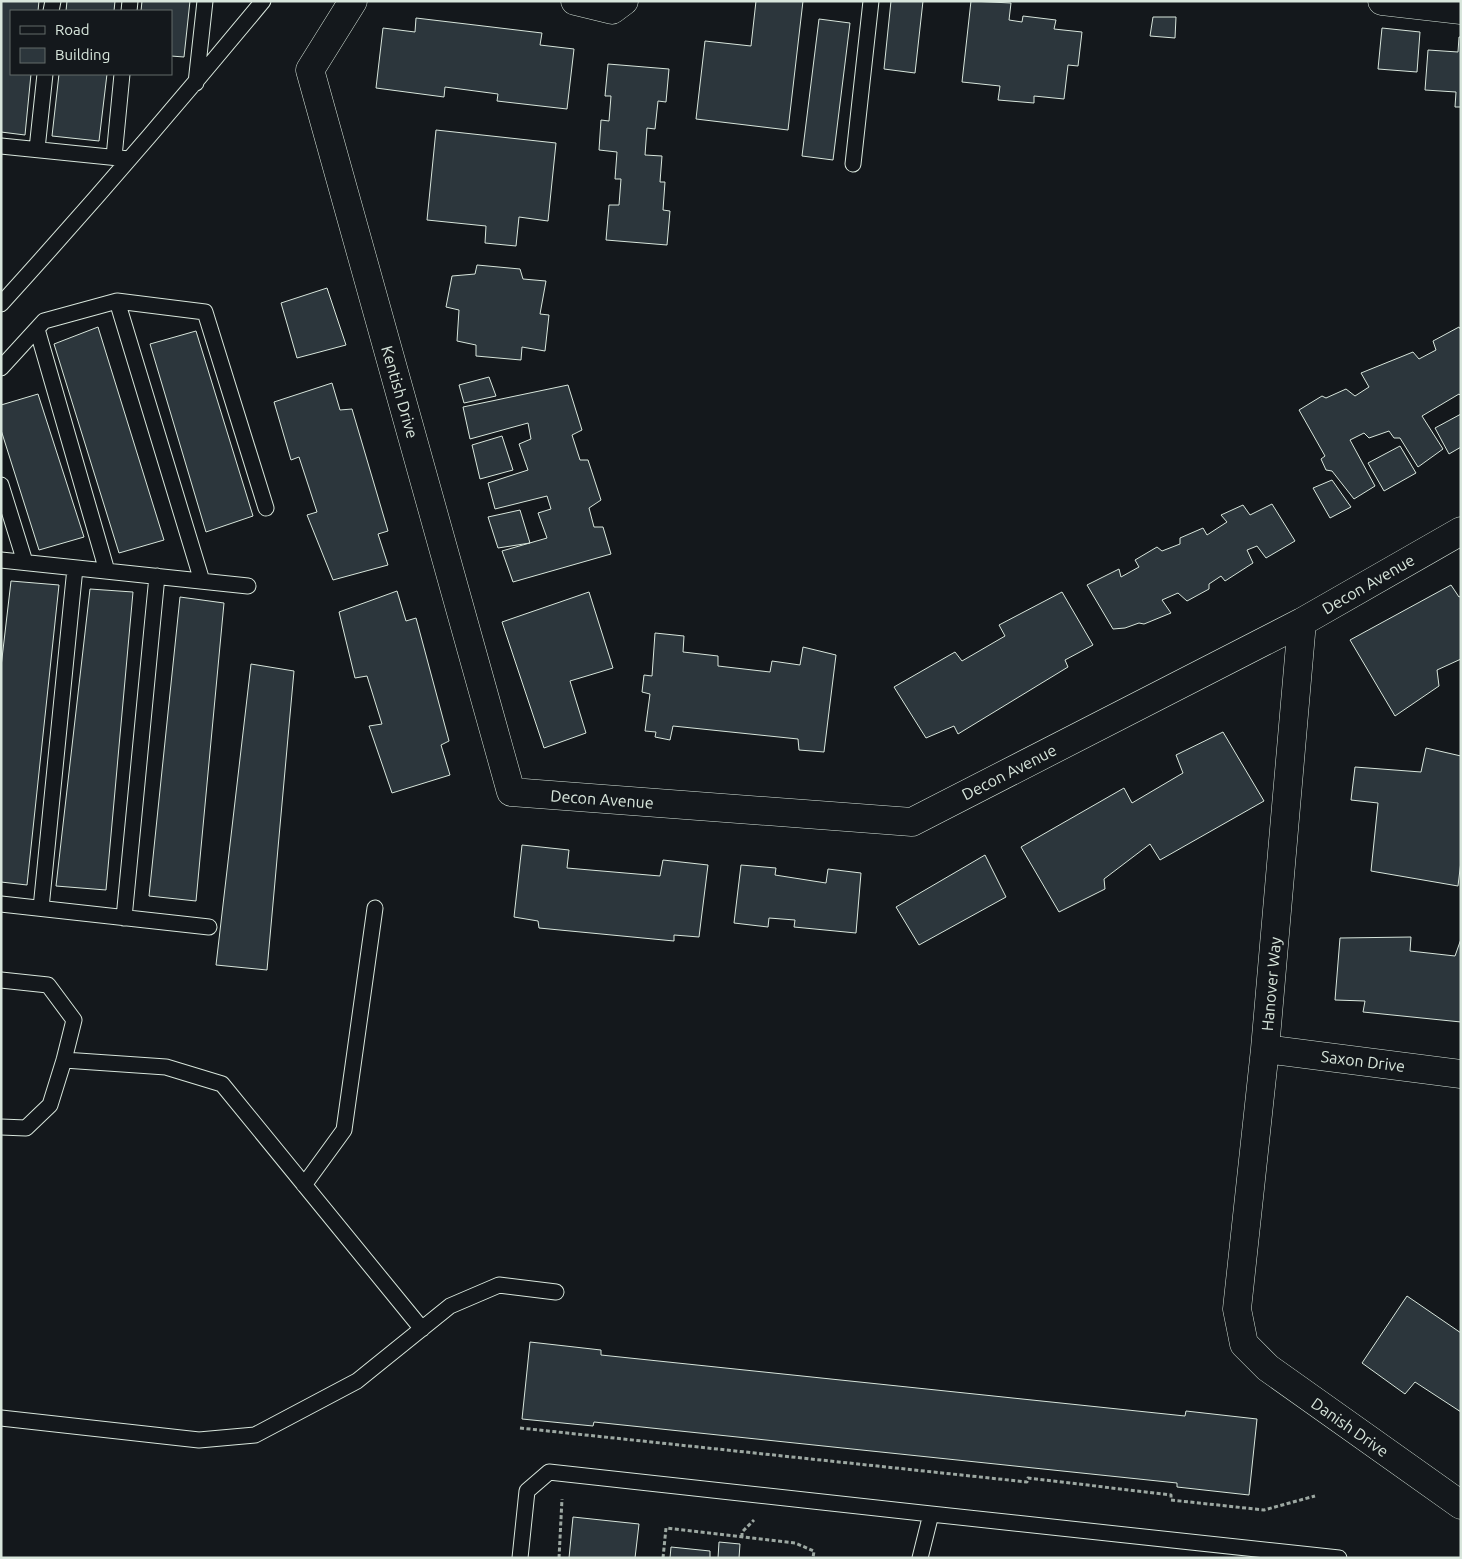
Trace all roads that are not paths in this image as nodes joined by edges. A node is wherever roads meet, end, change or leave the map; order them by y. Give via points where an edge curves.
1 (205, 1) edge
2 (263, 1) edge
3 (353, 1) edge
4 (575, 1) edge
5 (624, 1) edge
6 (871, 1) edge
7 (1382, 1) edge
8 (1461, 10) edge
9 (45, 75) edge
10 (122, 75) edge
11 (196, 83) junction
12 (1, 146) edge
13 (37, 149) junction
14 (121, 158) junction
15 (854, 164) dead end
16 (116, 301) junction
17 (1, 304) edge
18 (37, 329) junction
19 (1, 368) edge
20 (1, 485) edge
21 (266, 508) dead end
22 (1461, 532) edge
23 (1, 560) edge
24 (25, 562) junction
25 (75, 568) junction
26 (107, 571) junction
27 (157, 576) junction
28 (202, 581) junction
29 (248, 586) dead end
30 (1302, 622) junction
31 (511, 792) joint
32 (1, 904) edge
33 (41, 908) junction
34 (375, 908) dead end
35 (124, 918) junction
36 (209, 927) dead end
37 (1, 980) edge
38 (1265, 1049) junction
39 (64, 1060) junction
40 (1461, 1074) edge
41 (1, 1127) edge
42 (304, 1185) junction
43 (556, 1292) dead end
44 (422, 1329) junction
45 (1244, 1344) joint
46 (1, 1418) edge
47 (1461, 1505) edge
48 (931, 1514) junction
49 (520, 1558) edge
50 (920, 1558) edge
51 (1339, 1558) edge

1 - 11 lane
2 - 11 lane
3 - 31 street, Kentish Drive via 310,70
4 - 5 street via 612,10
6 - 15 lane
7 - 8 street
9 - 13 lane
10 - 14 lane
11 - 14 lane
12 - 13 lane
13 - 14 lane
14 - 17 lane via 75,223
16 - 18 lane via 44,321
16 - 21 lane via 205,312
16 - 28 lane
18 - 19 lane
18 - 26 lane
20 - 24 lane
22 - 30 street, Decon Avenue
23 - 24 lane
24 - 25 lane
25 - 26 lane
25 - 33 lane
26 - 27 lane
27 - 28 lane
27 - 35 lane
28 - 29 lane
30 - 31 street, Decon Avenue via 912,822
30 - 38 street, Hanover Way
32 - 33 lane
33 - 35 lane
34 - 42 lane via 344,1130
35 - 36 lane
37 - 39 lane via 48,985 74,1020
38 - 40 street, Saxon Drive
38 - 45 street, Hanover Way via 1237,1309
39 - 41 lane via 50,1106 26,1128
39 - 42 lane via 166,1067 222,1084
42 - 44 lane
43 - 44 lane via 499,1285 450,1306
44 - 46 lane via 356,1380 254,1435 199,1440
45 - 47 street, Danish Drive via 1268,1368
48 - 49 lane via 550,1472 527,1490
48 - 50 lane
48 - 51 lane

